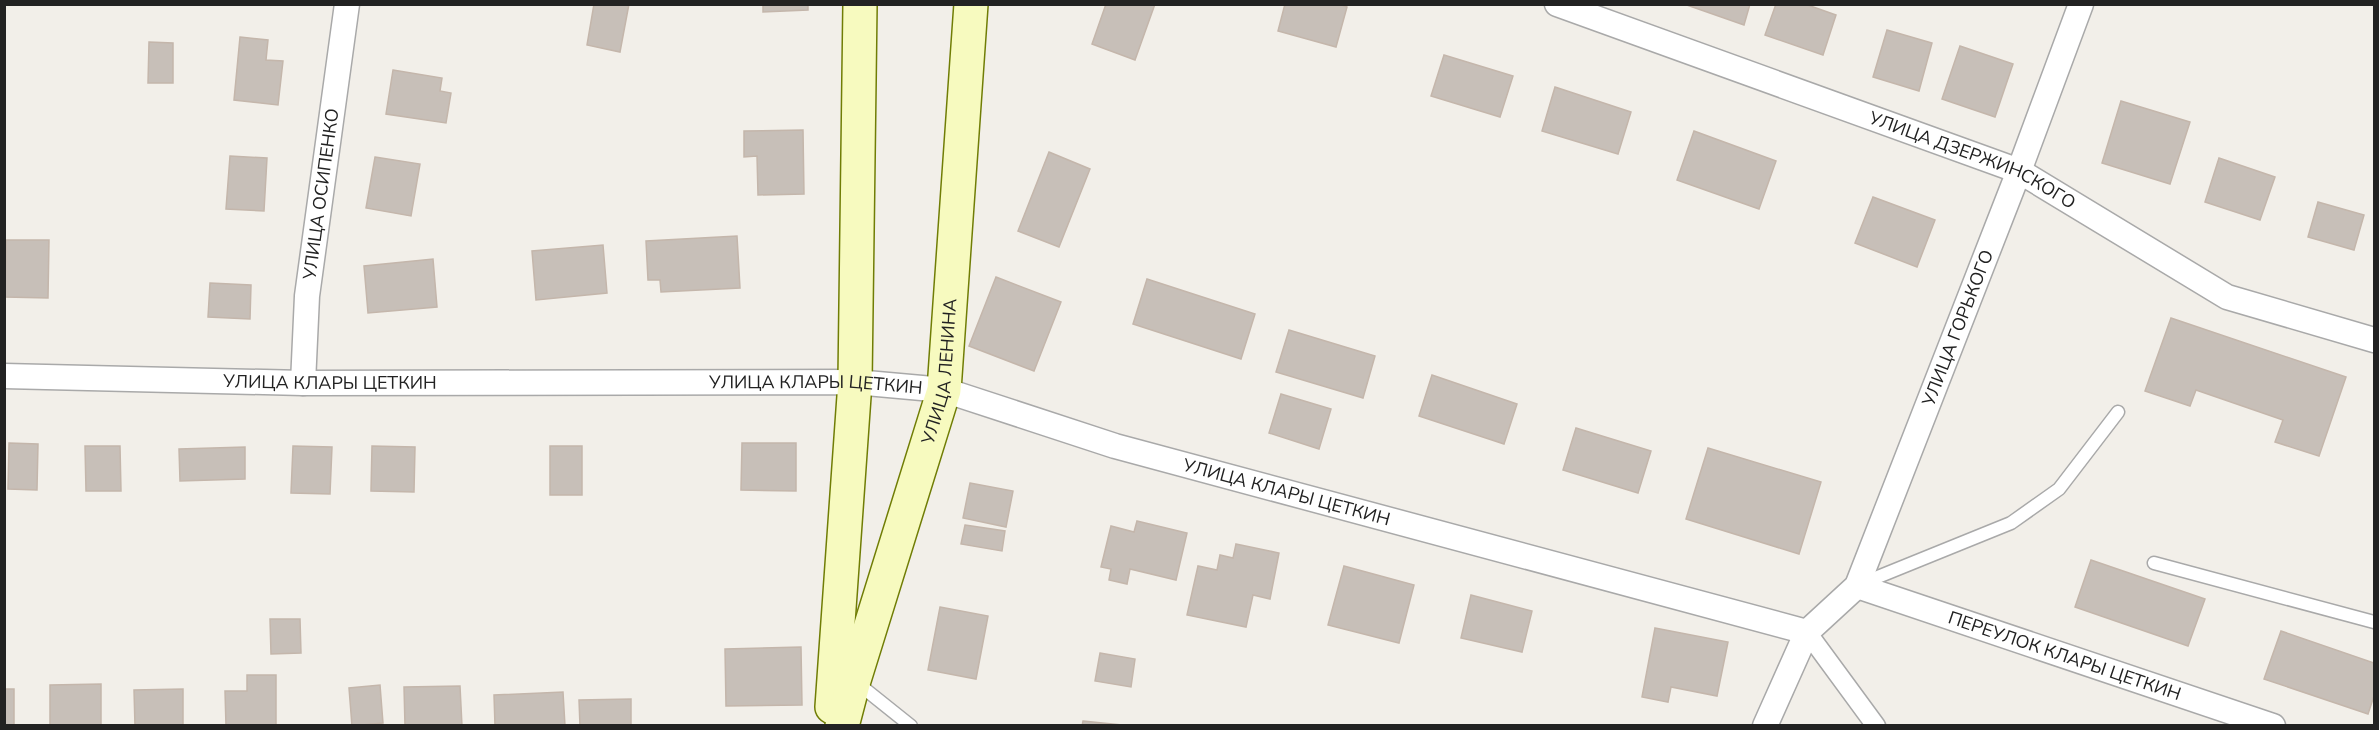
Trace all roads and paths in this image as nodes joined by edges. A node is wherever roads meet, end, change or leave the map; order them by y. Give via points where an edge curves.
1 (347, 4) edge
2 (860, 4) edge
3 (971, 4) edge
4 (1557, 4) edge
5 (2080, 4) edge
6 (2019, 171) junction
7 (2374, 340) edge
8 (4, 376) edge
9 (855, 382) junction
10 (303, 383) junction
11 (944, 390) junction
12 (2118, 412) dead end
13 (2154, 563) dead end
14 (1857, 586) junction
15 (2374, 622) edge
16 (1807, 632) junction
17 (854, 680) junction
18 (831, 726) edge
19 (842, 726) edge
20 (911, 726) edge
21 (1765, 726) edge
22 (1876, 726) edge
23 (2273, 726) edge

1 - 10 street, УЛИЦА ОСИПЕНКО via 307,296
2 - 9 main road
3 - 11 main road, УЛИЦА ЛЕНИНА
4 - 6 street, УЛИЦА ДЗЕРЖИНСКОГО
5 - 6 street, УЛИЦА ГОРЬКОГО
6 - 7 street, УЛИЦА ДЗЕРЖИНСКОГО via 2227,297
6 - 14 street, УЛИЦА ГОРЬКОГО
8 - 10 street, УЛИЦА КЛАРЫ ЦЕТКИН
9 - 10 street, УЛИЦА КЛАРЫ ЦЕТКИН
9 - 11 street, УЛИЦА КЛАРЫ ЦЕТКИН
9 - 18 main road
11 - 16 street, УЛИЦА КЛАРЫ ЦЕТКИН via 1115,446
11 - 17 main road, УЛИЦА ЛЕНИНА
12 - 14 lane via 2059,489 2011,523
13 - 15 lane
14 - 16 street, УЛИЦА ГОРЬКОГО
14 - 23 street, ПЕРЕУЛОК КЛАРЫ ЦЕТКИН
16 - 21 street
16 - 22 street
17 - 19 main road, УЛИЦА ЛЕНИНА
17 - 20 lane

